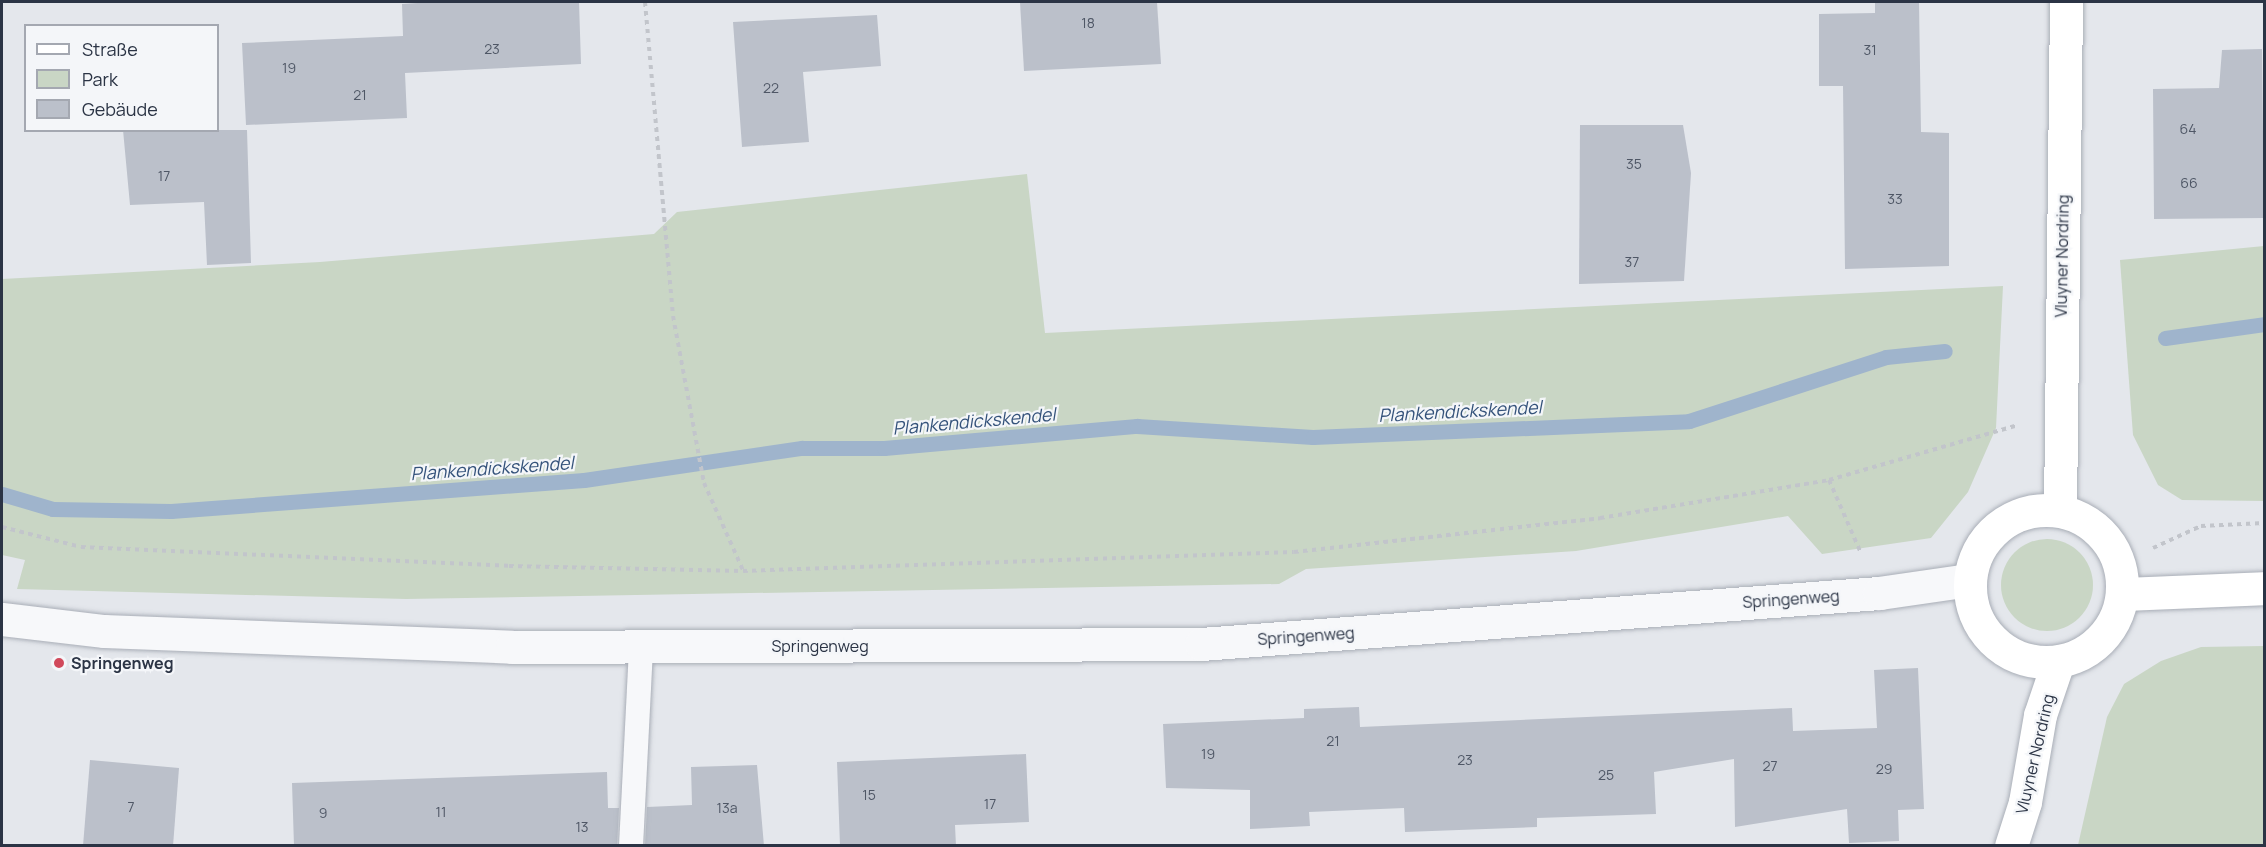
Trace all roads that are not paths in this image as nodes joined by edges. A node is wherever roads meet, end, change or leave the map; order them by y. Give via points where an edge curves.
1 (2066, 2) edge
2 (2060, 510) junction
3 (2121, 579) junction
4 (1969, 580) junction
5 (2265, 588) edge
6 (2, 619) edge
7 (640, 647) junction
8 (2058, 662) junction
9 (631, 846) edge
10 (2011, 846) edge

1 - 2 street, Vluyner Nordring
2 - 3 street via 2100,530
2 - 4 street via 2031,510 2003,522 1980,546
3 - 5 street
3 - 8 street via 2109,631 2089,650
4 - 7 street, Springenweg via 1879,593 1201,644
4 - 8 street via 1974,612 1993,641 2010,655
6 - 7 street, Springenweg via 104,631
7 - 9 lane
8 - 10 street, Vluyner Nordring via 2040,715 2025,802

